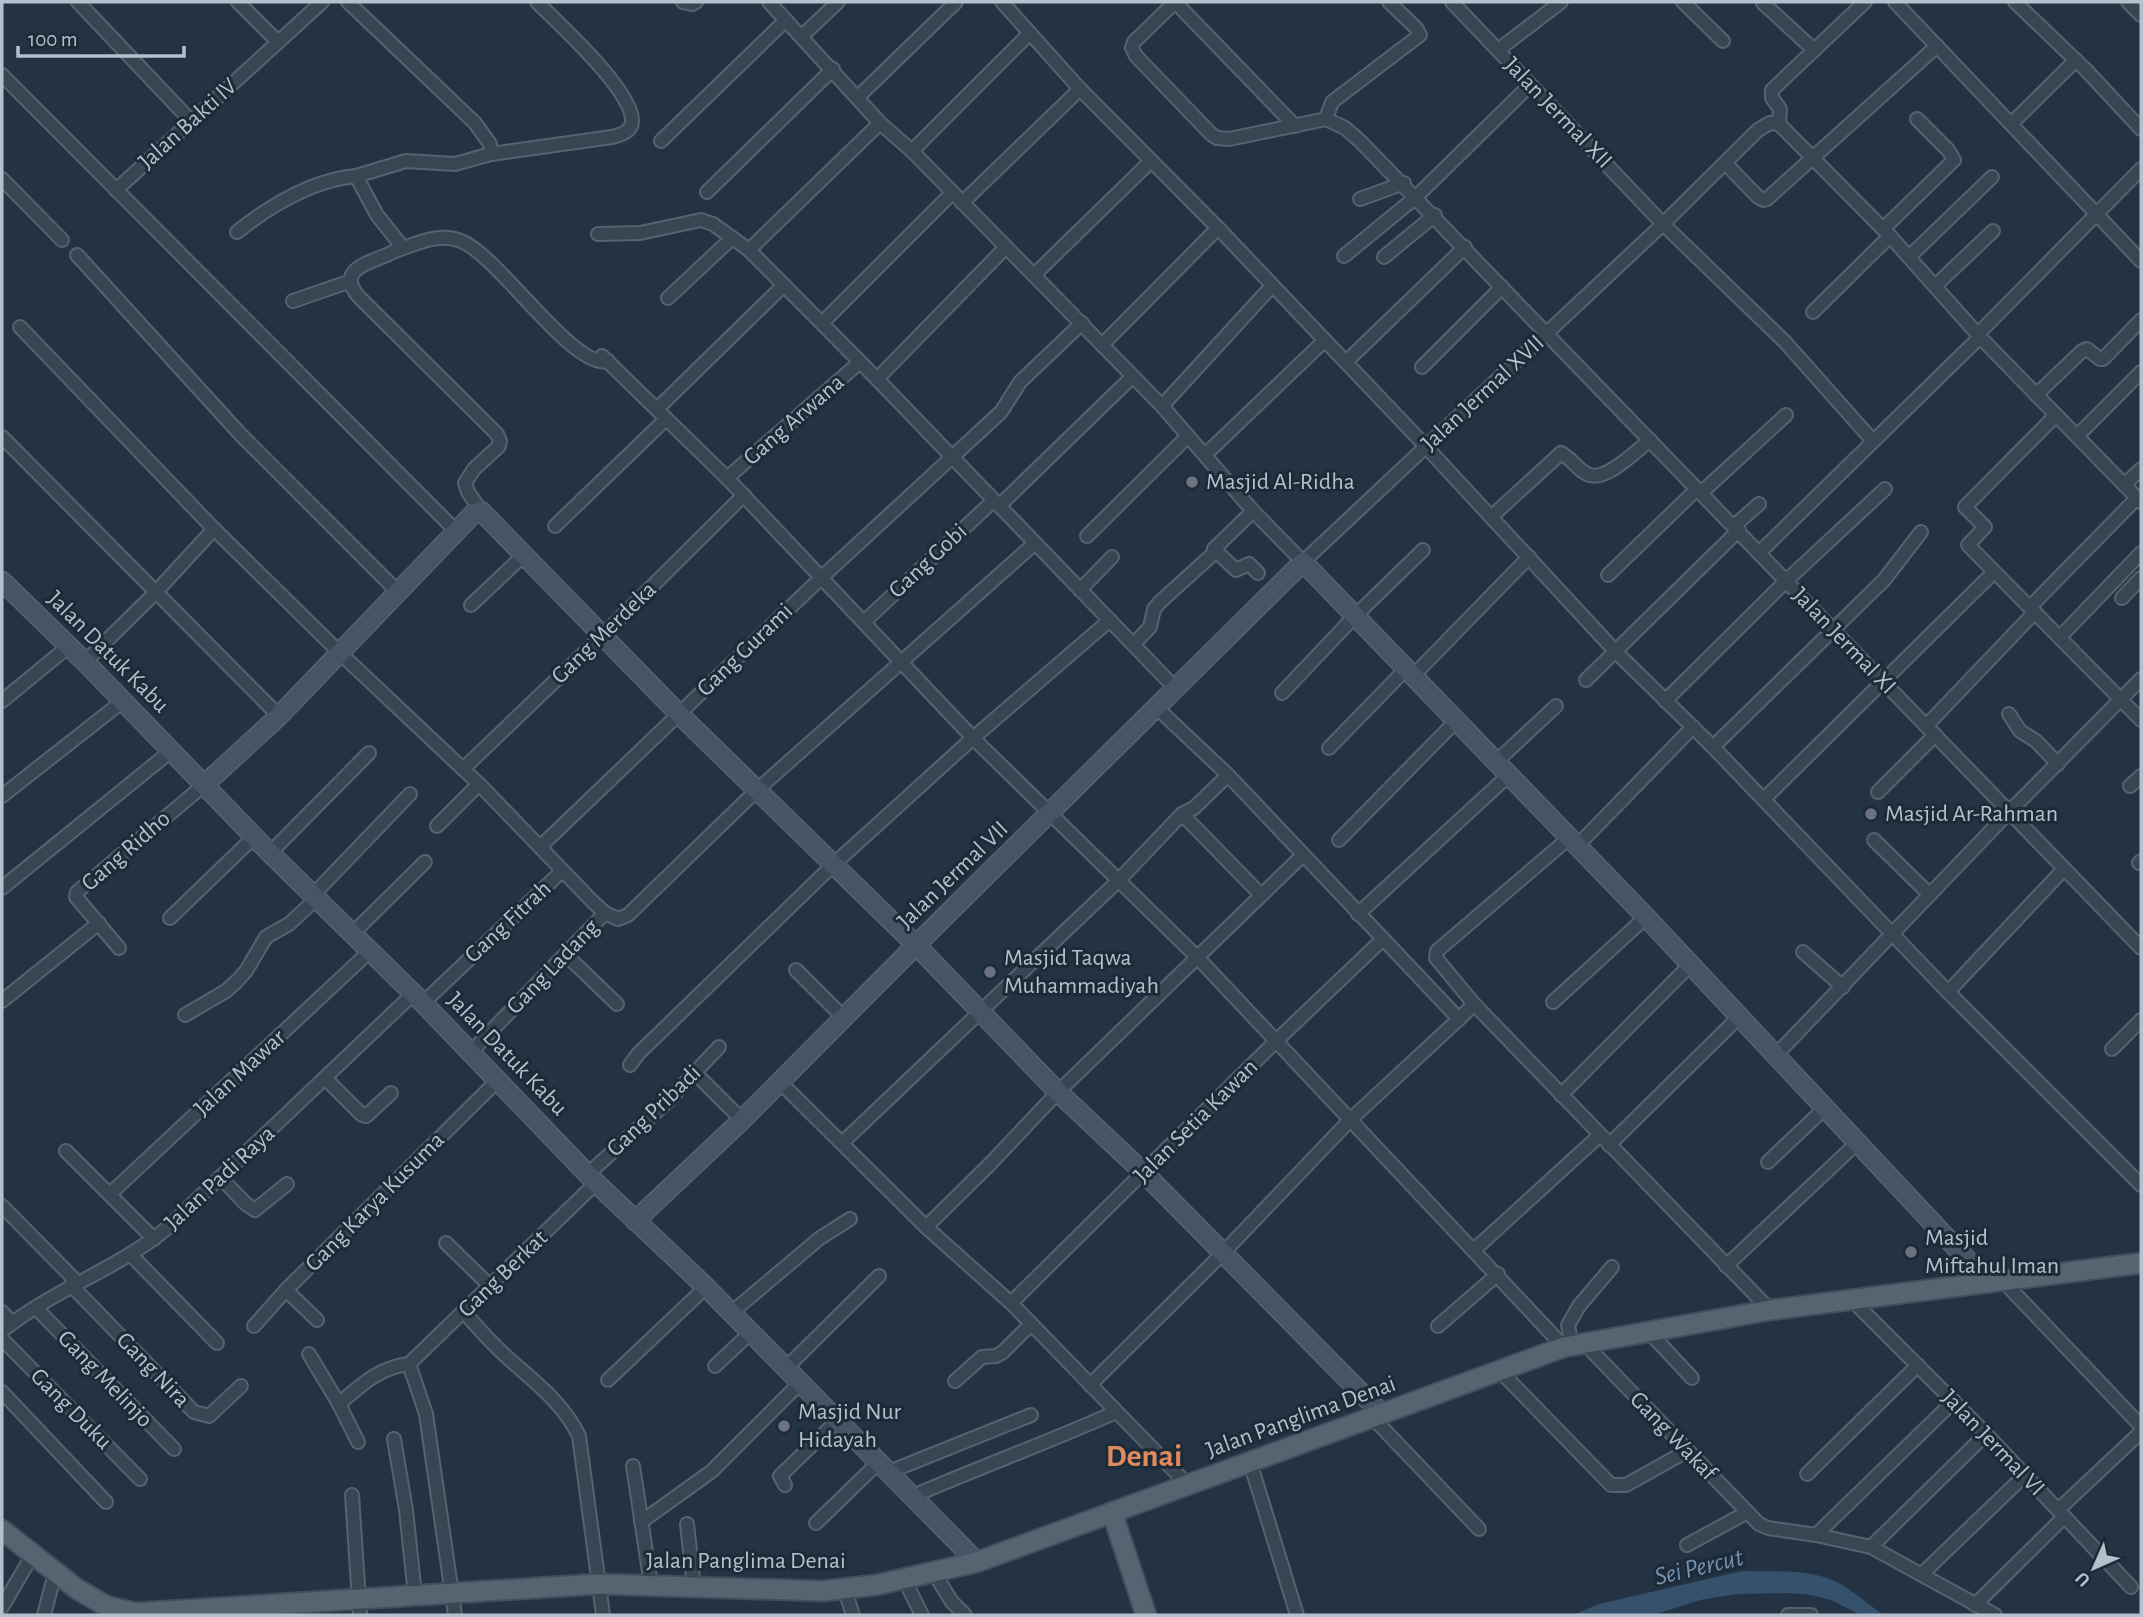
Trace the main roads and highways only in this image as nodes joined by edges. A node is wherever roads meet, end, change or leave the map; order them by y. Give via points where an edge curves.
1 (2141, 1263) edge
2 (1112, 1512) junction
3 (2, 1530) edge
4 (359, 1608) edge
5 (1146, 1615) edge

1 - 2 main road, Jalan Panglima Denai via 1770,1310 1573,1345
2 - 4 main road, Jalan Panglima Denai via 977,1562 844,1588 795,1591 599,1584 415,1595
2 - 5 main road
3 - 4 main road, Jalan Panglima Denai via 76,1590 106,1606 136,1614

